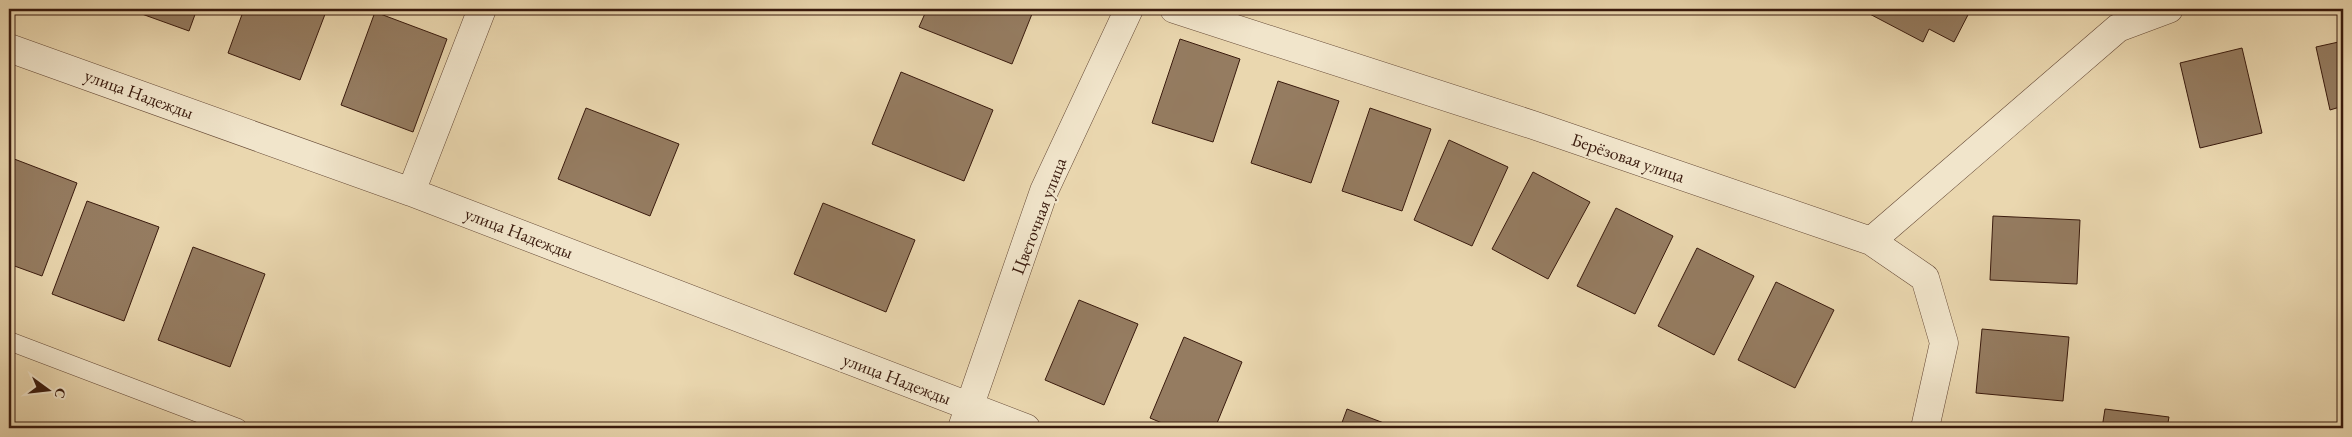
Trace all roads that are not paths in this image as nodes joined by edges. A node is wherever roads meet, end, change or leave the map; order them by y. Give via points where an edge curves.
1 (482, 9) edge
2 (1129, 9) edge
3 (1174, 9) edge
4 (2169, 9) edge
5 (9, 48) edge
6 (411, 192) junction
7 (1871, 241) junction
8 (9, 341) edge
9 (966, 418) edge
10 (238, 428) edge
11 (1026, 428) edge
12 (1925, 428) edge

1 - 6 street
2 - 9 street, Цветочная улица via 1044,191
3 - 7 street, Берёзовая улица via 1533,125
4 - 7 street via 2118,28
5 - 6 street, улица Надежды
6 - 9 street, улица Надежды
7 - 12 street, Берёзовая улица via 1925,278 1944,343
8 - 10 lane
9 - 11 street, улица Надежды

